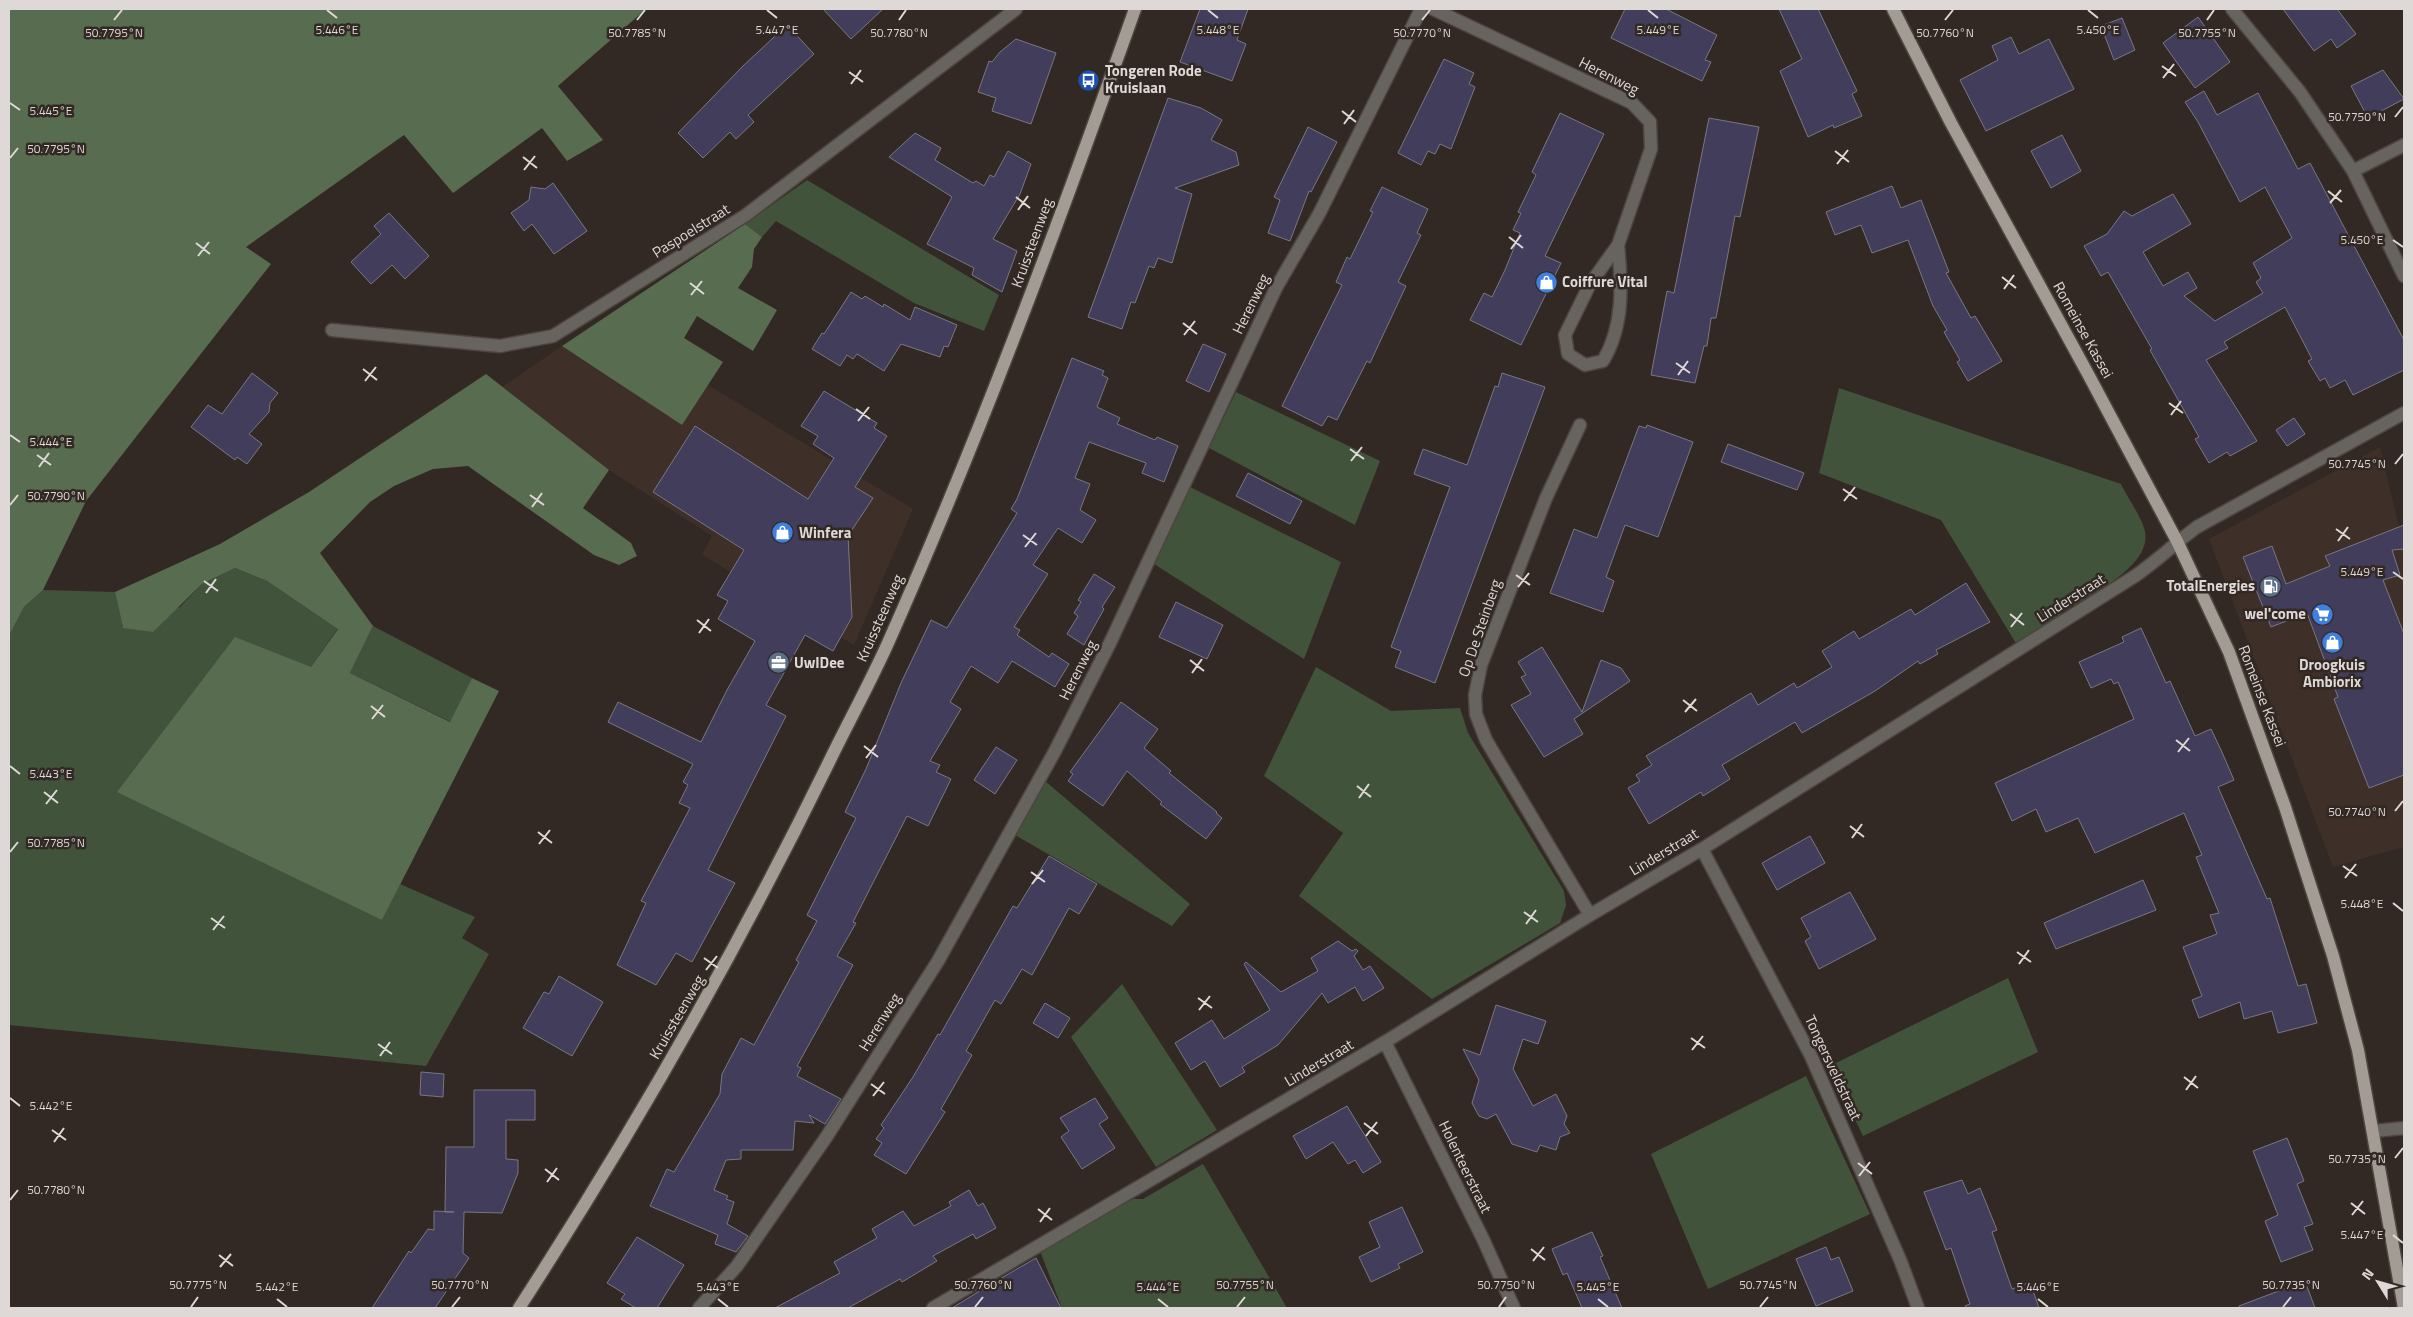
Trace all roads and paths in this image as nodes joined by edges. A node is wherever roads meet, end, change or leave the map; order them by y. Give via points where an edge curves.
1 (1016, 9) edge
2 (1135, 9) edge
3 (1421, 9) edge
4 (1433, 9) edge
5 (1893, 9) edge
6 (2232, 9) edge
7 (2404, 145) edge
8 (2353, 171) junction
9 (1618, 245) junction
10 (2404, 276) edge
11 (332, 330) dead end
12 (2404, 413) edge
13 (1580, 425) dead end
14 (2177, 541) junction
15 (1702, 849) junction
16 (1590, 915) junction
17 (1385, 1042) junction
18 (2404, 1128) edge
19 (2374, 1130) junction
20 (520, 1308) edge
21 (699, 1308) edge
22 (933, 1308) edge
23 (1514, 1308) edge
24 (1918, 1308) edge
25 (2404, 1308) edge

1 - 11 street, Paspoelstraat via 746,215 553,336 500,346
2 - 20 main road, Kruissteenweg via 988,409 887,645 792,839 699,1013
3 - 21 street, Herenweg via 1319,214 1276,288 1110,643 1051,760 938,961 832,1128 737,1266
4 - 9 street, Herenweg via 1632,103 1650,122 1652,149
5 - 14 main road, Romeinse Kassei via 1950,123
6 - 8 street via 2300,92
7 - 8 street
8 - 10 street
9 - 9 street, Herenweg via 1623,291 1612,345 1603,361 1585,365 1568,354 1565,335 1590,284
12 - 14 street, Linderstraat via 2196,527
13 - 16 street, Op De Steinberg via 1546,498 1481,666 1475,695 1476,714 1486,740
14 - 15 street, Linderstraat via 2161,558 2135,576
14 - 19 main road, Romeinse Kassei via 2229,652 2285,807 2333,956 2358,1050
15 - 16 street, Linderstraat
15 - 24 street, Tongersveldstraat via 1811,1056
16 - 17 street, Linderstraat
17 - 22 street, Linderstraat
17 - 23 street, Holenteerstraat
18 - 19 street
19 - 25 main road, Romeinse Kassei

